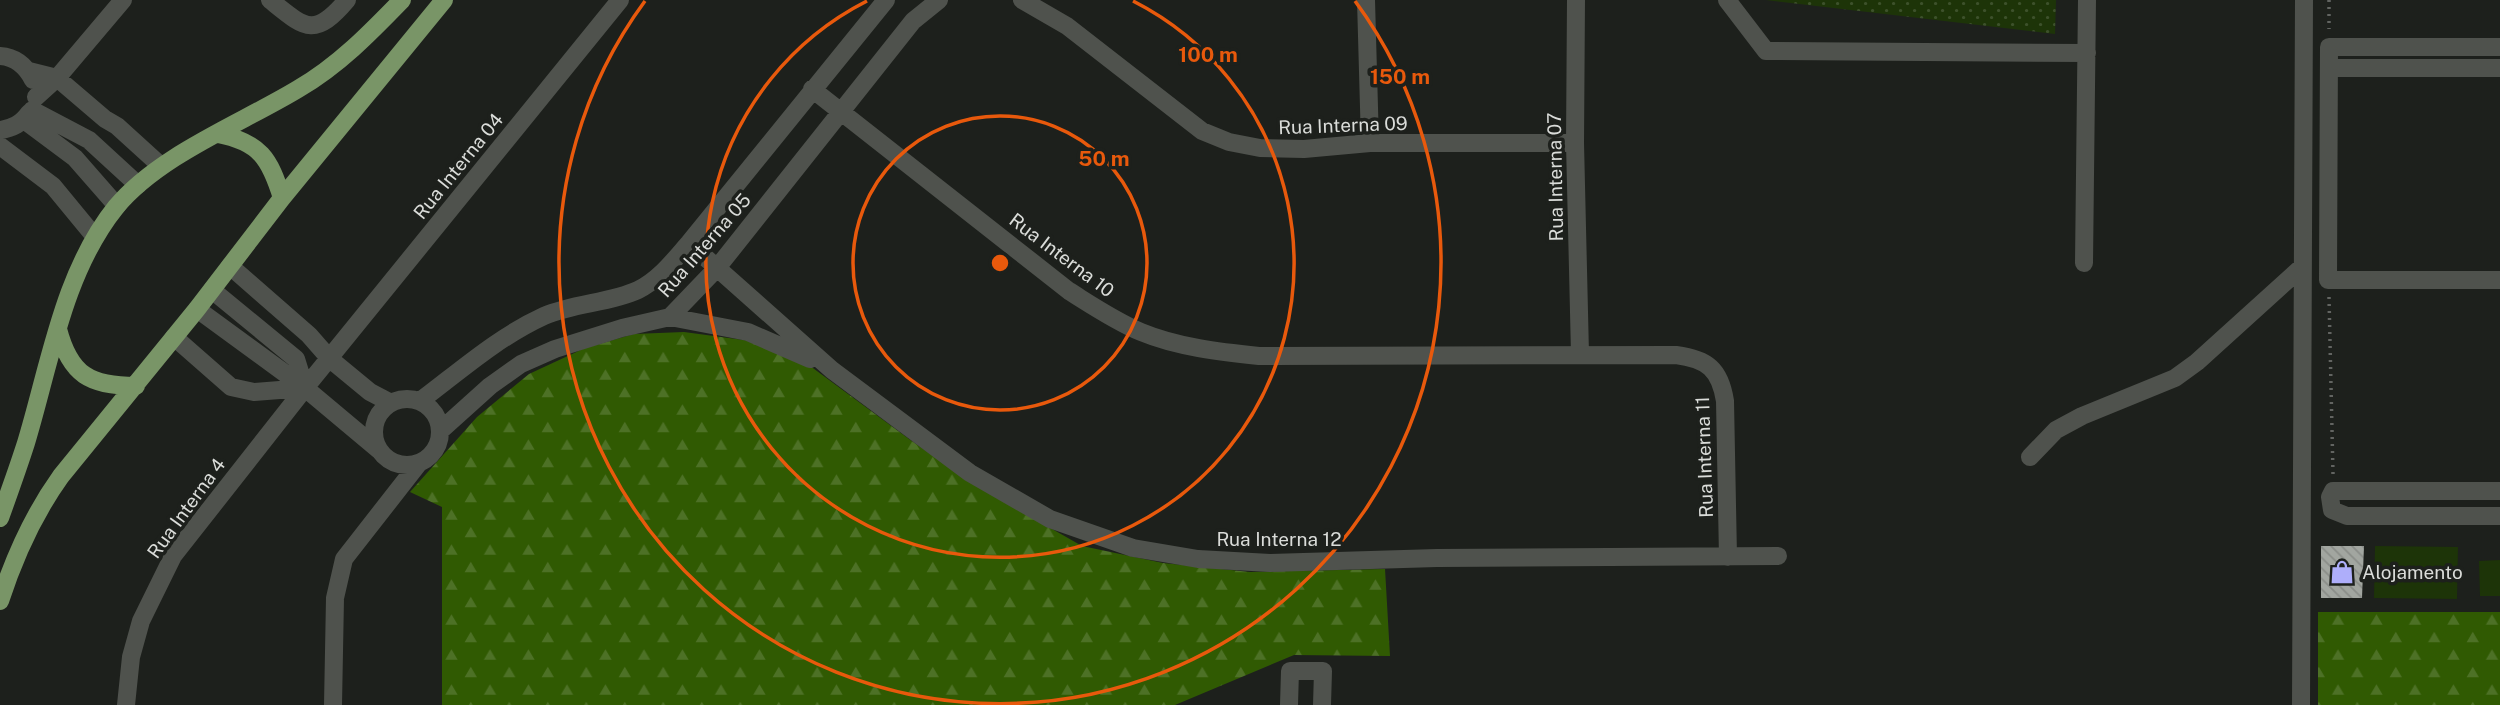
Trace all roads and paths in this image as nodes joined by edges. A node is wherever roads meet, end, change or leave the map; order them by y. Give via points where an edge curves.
1 (123, 0) edge
2 (270, 0) edge
3 (346, 0) edge
4 (402, 0) edge
5 (444, 0) edge
6 (620, 0) edge
7 (886, 0) edge
8 (939, 0) edge
9 (1022, 0) edge
10 (1051, 0) edge
11 (1366, 0) edge
12 (1576, 0) edge
13 (1727, 0) edge
14 (2087, 0) edge
15 (2304, 0) edge
16 (2329, 0) edge
17 (1067, 26) junction
18 (2329, 47) junction
19 (2500, 47) edge
20 (2087, 53) junction
21 (2, 55) edge
22 (2329, 68) junction
23 (2500, 68) edge
24 (29, 71) junction
25 (57, 78) junction
26 (812, 89) junction
27 (841, 111) junction
28 (21, 117) edge
29 (218, 134) junction
30 (1370, 143) junction
31 (1575, 143) junction
32 (2, 154) edge
33 (161, 166) junction
34 (138, 186) junction
35 (282, 198) junction
36 (117, 206) junction
37 (95, 237) junction
38 (690, 243) junction
39 (2084, 264) dead end
40 (230, 266) junction
41 (2302, 267) junction
42 (716, 268) junction
43 (2500, 280) edge
44 (2328, 281) junction
45 (212, 290) junction
46 (197, 309) junction
47 (670, 317) junction
48 (58, 329) junction
49 (174, 337) junction
50 (1580, 354) junction
51 (330, 359) junction
52 (832, 370) junction
53 (135, 386) junction
54 (305, 388) junction
55 (420, 401) junction
56 (391, 403) junction
57 (440, 431) junction
58 (379, 450) junction
59 (2030, 457) dead end
60 (419, 463) junction
61 (2333, 491) junction
62 (2500, 491) edge
63 (2500, 516) edge
64 (0, 518) edge
65 (1778, 556) dead end
66 (1728, 557) junction
67 (0, 601) edge
68 (126, 705) edge
69 (333, 705) edge
70 (1289, 705) edge
71 (1322, 705) edge
72 (2301, 705) edge

1 - 25 street
2 - 3 street via 302,24 312,26 331,18
4 - 29 main road via 340,61
5 - 35 main road
6 - 51 street, Rua Interna 04
7 - 26 street, Rua Interna 05
8 - 27 street, Rua Interna 05 via 913,21
9 - 17 street, Rua Interna 09
10 - 17 street, Rua Interna 09
11 - 30 street
12 - 31 street, Rua Interna 07
13 - 20 street via 1766,51
14 - 20 street
15 - 41 street
16 - 18 path
17 - 30 street, Rua Interna 09 via 1202,131 1229,142 1304,149
18 - 19 street
18 - 22 street
20 - 39 street
21 - 24 street
22 - 23 street
22 - 44 street
24 - 25 street
24 - 28 street via 35,83
25 - 28 street
25 - 33 street
26 - 27 street, Rua Interna 10
26 - 38 street, Rua Interna 05
27 - 42 street, Rua Interna 05
27 - 50 street, Rua Interna 10 via 1069,291 1143,333 1214,351 1259,356
28 - 32 street
28 - 34 street via 89,140
28 - 36 street via 75,158
29 - 33 main road
29 - 35 main road via 256,147 266,157
30 - 31 street, Rua Interna 09
31 - 50 street, Rua Interna 07
32 - 37 street via 53,186
33 - 34 main road
34 - 36 main road
35 - 40 main road
36 - 37 main road
37 - 48 main road
38 - 42 street, Rua Interna 12
38 - 55 street, Rua Interna 05 via 638,290 544,317 491,346
40 - 45 main road
40 - 51 street
41 - 59 street via 2175,378 2056,430
41 - 72 street
42 - 47 street, Rua Interna 05
42 - 52 street, Rua Interna 12
43 - 44 street
44 - 61 path
45 - 46 main road
45 - 54 street via 296,359
46 - 49 main road
46 - 54 street
47 - 52 street, Rua Interna 12 via 748,332
47 - 57 street, Rua Interna 05 via 621,328 520,364
48 - 53 main road via 67,356 85,376 110,386
48 - 64 main road
49 - 53 main road
49 - 54 street via 231,387 254,392
50 - 66 street, Rua Interna 11 via 1694,358 1721,380
51 - 54 street, Rua Interna 4
51 - 56 street
52 - 66 street, Rua Interna 12 via 970,473 1050,519 1133,548 1198,559 1270,563
53 - 67 main road via 43,502 13,561
54 - 58 street
54 - 68 street, Rua Interna 4 via 173,556 141,621 131,657
55 - 56 street
55 - 57 street via 434,413
56 - 58 street via 380,411 374,424 373,438
57 - 60 street via 434,450
58 - 60 street via 390,461
60 - 69 street via 349,550 340,570 335,598
61 - 62 street
61 - 63 street via 2332,510 2347,516
65 - 66 street, Rua Interna 12
70 - 71 street via 1290,671 1322,671

